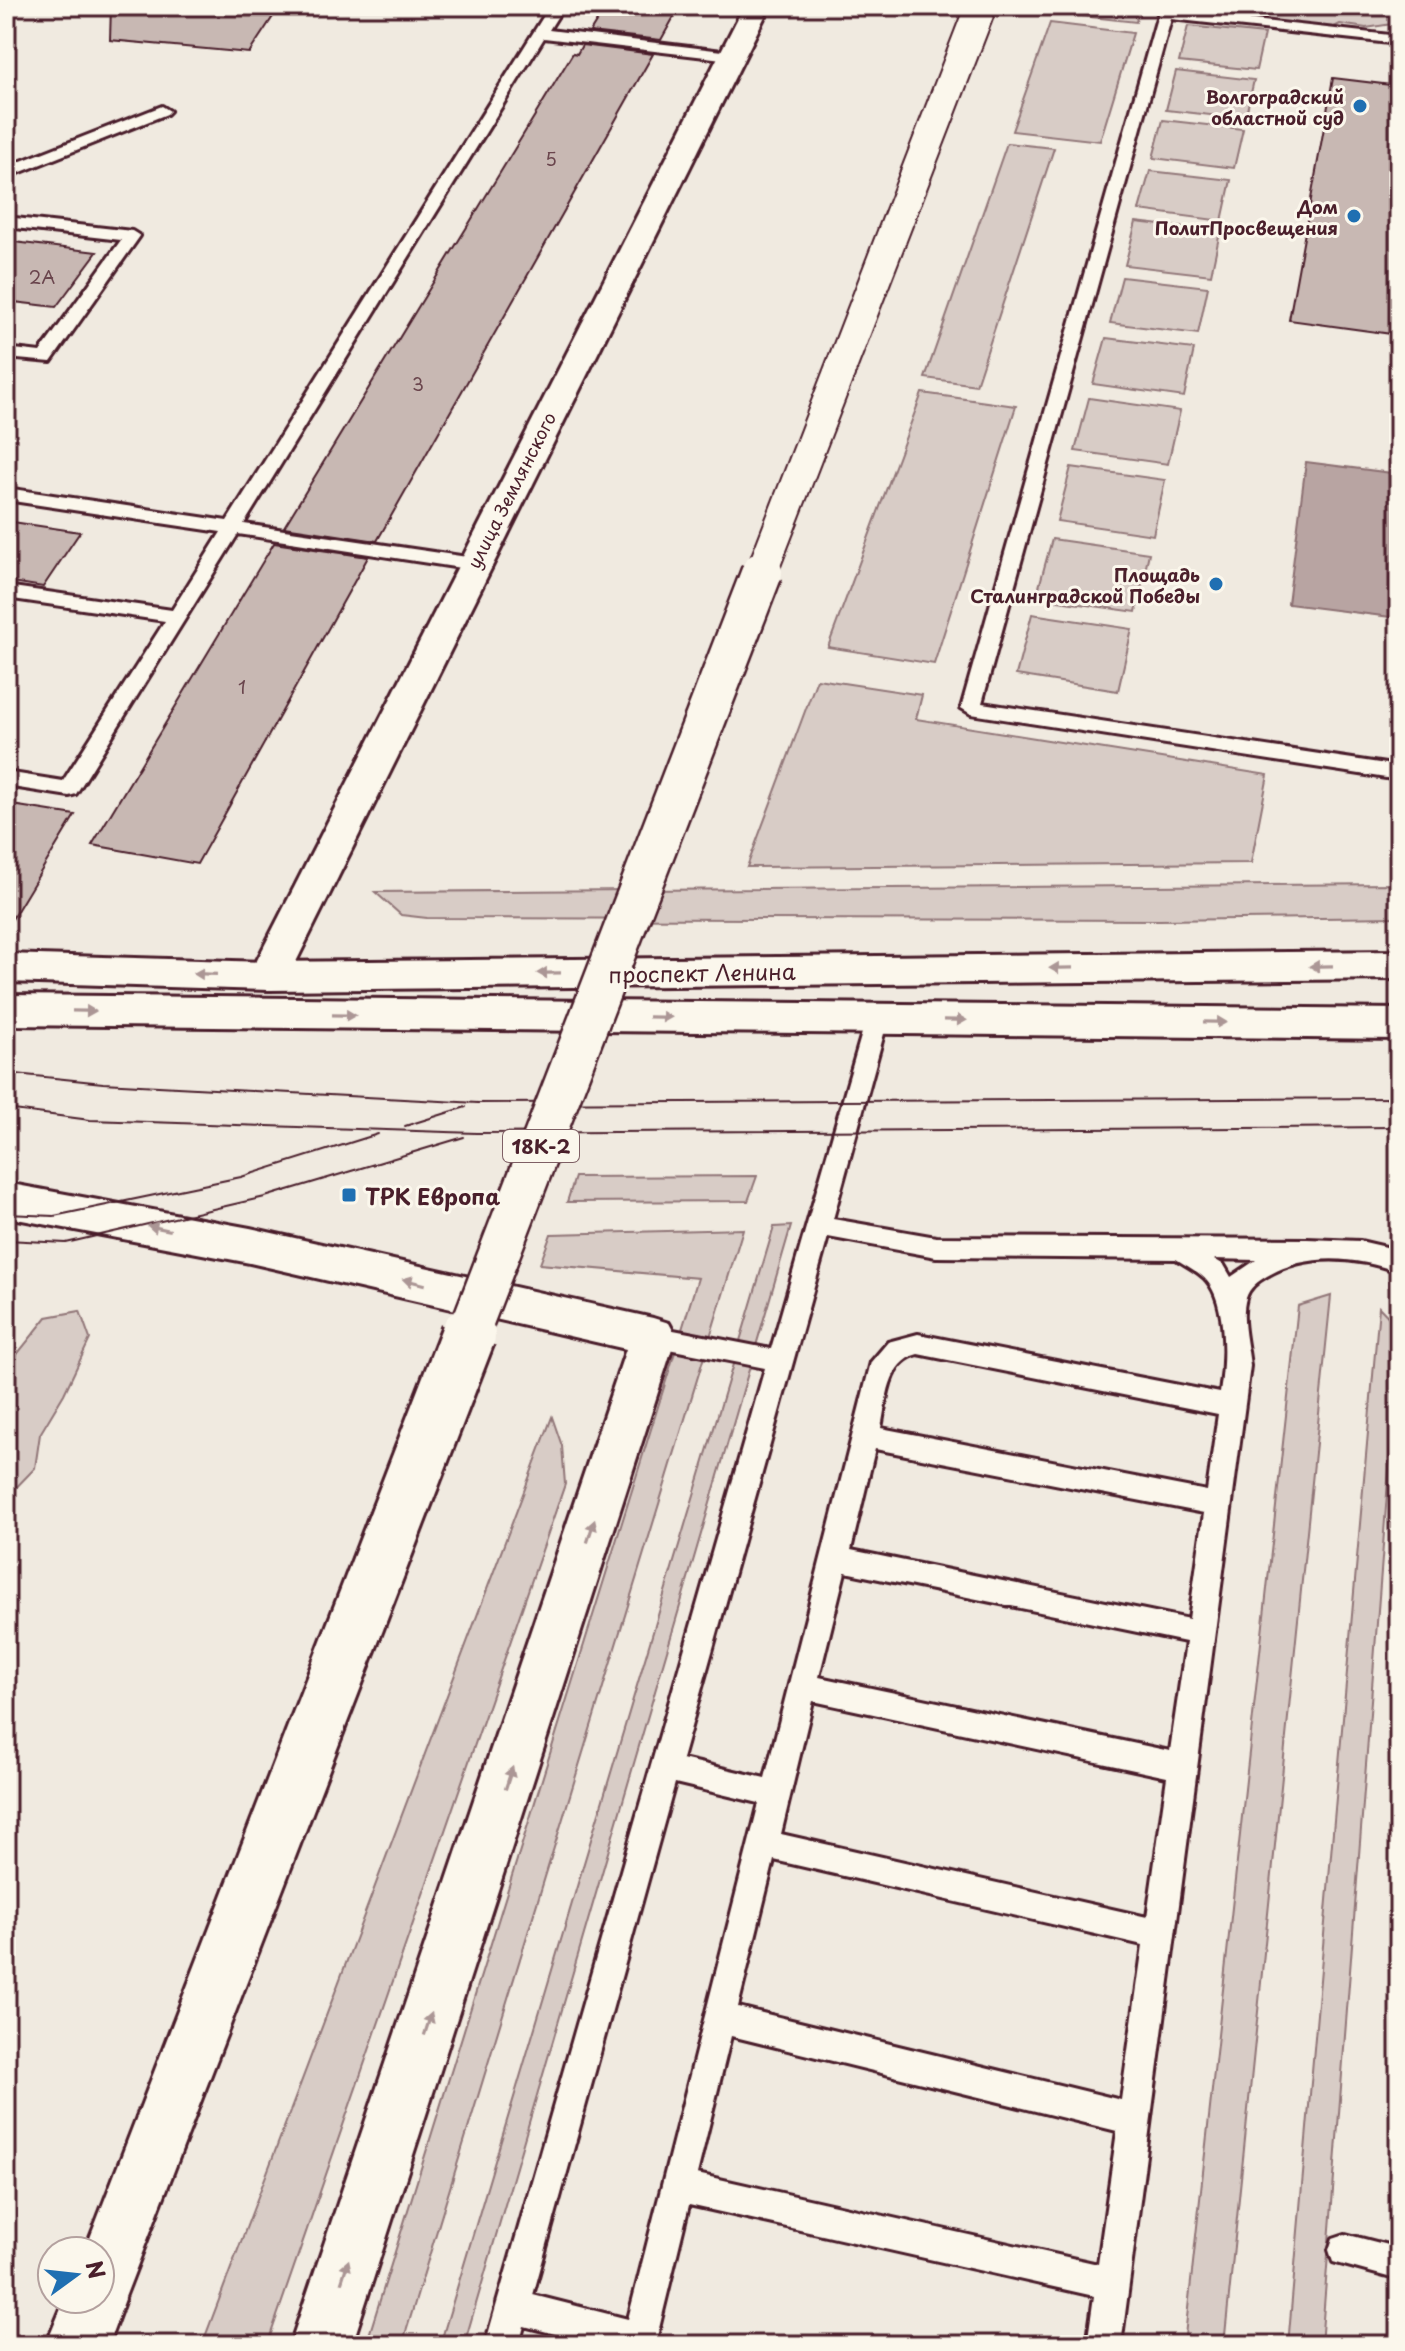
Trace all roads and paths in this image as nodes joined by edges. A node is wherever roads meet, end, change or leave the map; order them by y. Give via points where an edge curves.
1 (557, 6) edge
2 (757, 6) edge
3 (981, 6) edge
4 (1166, 10) edge
5 (540, 33) junction
6 (1399, 40) edge
7 (731, 56) junction
8 (162, 111) dead end
9 (6, 173) edge
10 (6, 222) edge
11 (6, 353) edge
12 (6, 494) edge
13 (234, 526) junction
14 (474, 564) junction
15 (6, 592) edge
16 (177, 617) junction
17 (1399, 773) edge
18 (6, 779) edge
19 (1399, 965) edge
20 (6, 968) edge
21 (269, 976) junction
22 (6, 1010) edge
23 (877, 1019) junction
24 (1399, 1024) edge
25 (6, 1200) edge
26 (819, 1226) junction
27 (1178, 1248) junction
28 (1307, 1249) junction
29 (1369, 1251) junction
30 (1399, 1251) edge
31 (1399, 1262) edge
32 (1232, 1299) junction
33 (653, 1336) junction
34 (781, 1361) junction
35 (1232, 1406) junction
36 (866, 1436) junction
37 (1219, 1505) junction
38 (835, 1558) junction
39 (1200, 1633) junction
40 (802, 1686) junction
41 (1182, 1767) junction
42 (666, 1768) junction
43 (776, 1794) junction
44 (763, 1844) junction
45 (1159, 1934) junction
46 (720, 2018) junction
47 (1134, 2119) junction
48 (677, 2186) junction
49 (116, 2246) edge
50 (1345, 2250) dead end
51 (1399, 2264) edge
52 (1112, 2284) junction
53 (513, 2306) junction
54 (89, 2315) edge
55 (638, 2342) edge
56 (77, 2345) edge
57 (321, 2345) edge
58 (502, 2345) edge
59 (1104, 2345) edge

1 - 5 lane
2 - 7 main road, улица Землянского
3 - 49 main road, 18К-2, bridge
4 - 6 lane
4 - 17 lane via 971,708
5 - 7 lane
5 - 13 lane
7 - 14 main road, улица Землянского
8 - 9 lane
10 - 11 lane via 132,236 45,358
12 - 13 lane
13 - 14 lane
13 - 16 lane
14 - 21 main road, улица Землянского
15 - 16 lane
16 - 18 lane via 69,789
19 -> 21 main road, проспект Ленина
21 -> 20 main road, проспект Ленина
22 -> 23 main road, проспект Ленина
23 -> 24 main road, проспект Ленина
23 - 26 lane
33 -> 25 main road via 196,1235
26 - 27 lane via 936,1247
26 - 34 lane
27 - 28 lane
27 - 32 lane via 1215,1272
28 - 29 lane
28 - 32 lane via 1253,1273
29 - 30 lane
29 - 31 lane
32 - 35 lane via 1237,1366
33 - 34 lane
57 -> 33 main road
34 - 42 lane
35 - 36 lane via 918,1344 897,1349 884,1362
35 - 37 lane
36 - 37 lane
36 - 38 lane
37 - 39 lane
38 - 39 lane
38 - 40 lane
39 - 41 lane
40 - 41 lane
40 - 43 lane
41 - 45 lane
42 - 43 lane
42 - 53 lane
43 - 44 lane
44 - 45 lane
44 - 46 lane
45 - 47 lane
46 - 47 lane
46 - 48 lane
47 - 52 lane
48 - 52 lane
48 - 55 lane
50 - 51 lane
52 - 59 lane
53 - 55 lane
53 - 58 lane
54 - 56 main road

